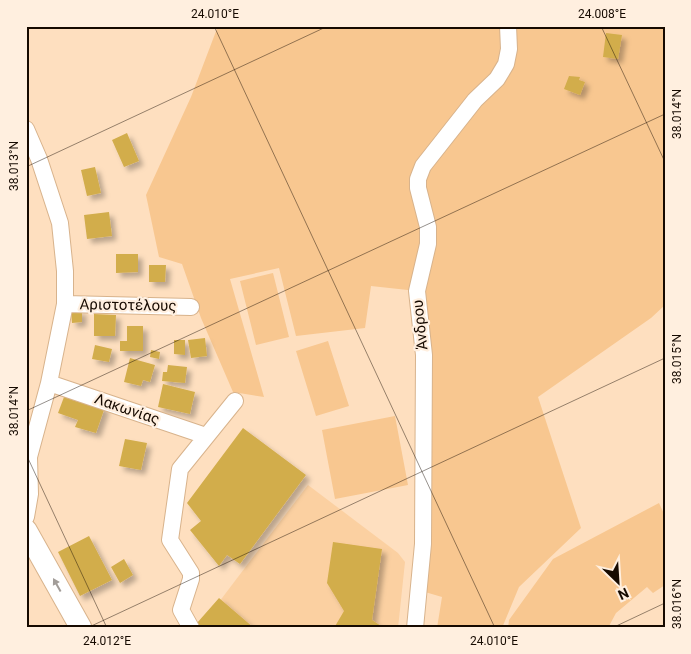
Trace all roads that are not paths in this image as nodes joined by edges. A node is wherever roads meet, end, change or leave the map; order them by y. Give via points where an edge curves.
1 (508, 26) edge
2 (26, 130) edge
3 (33, 160) edge
4 (65, 304) junction
5 (191, 307) dead end
6 (49, 383) junction
7 (235, 401) dead end
8 (206, 436) junction
9 (26, 517) edge
10 (26, 530) edge
11 (81, 628) edge
12 (191, 628) edge
13 (414, 628) edge

1 - 13 street, Άνδρου via 506,64 423,166 418,179 428,227 428,244 417,291 424,355 423,534
2 - 3 street
3 - 4 street via 60,223
4 - 5 street, Αριστοτέλους
4 - 6 street
6 - 8 street, Λακωνίας
6 - 9 street via 29,457 30,494
7 - 8 street
8 - 12 street via 180,471 170,538 191,573 181,610
11 -> 10 main road

